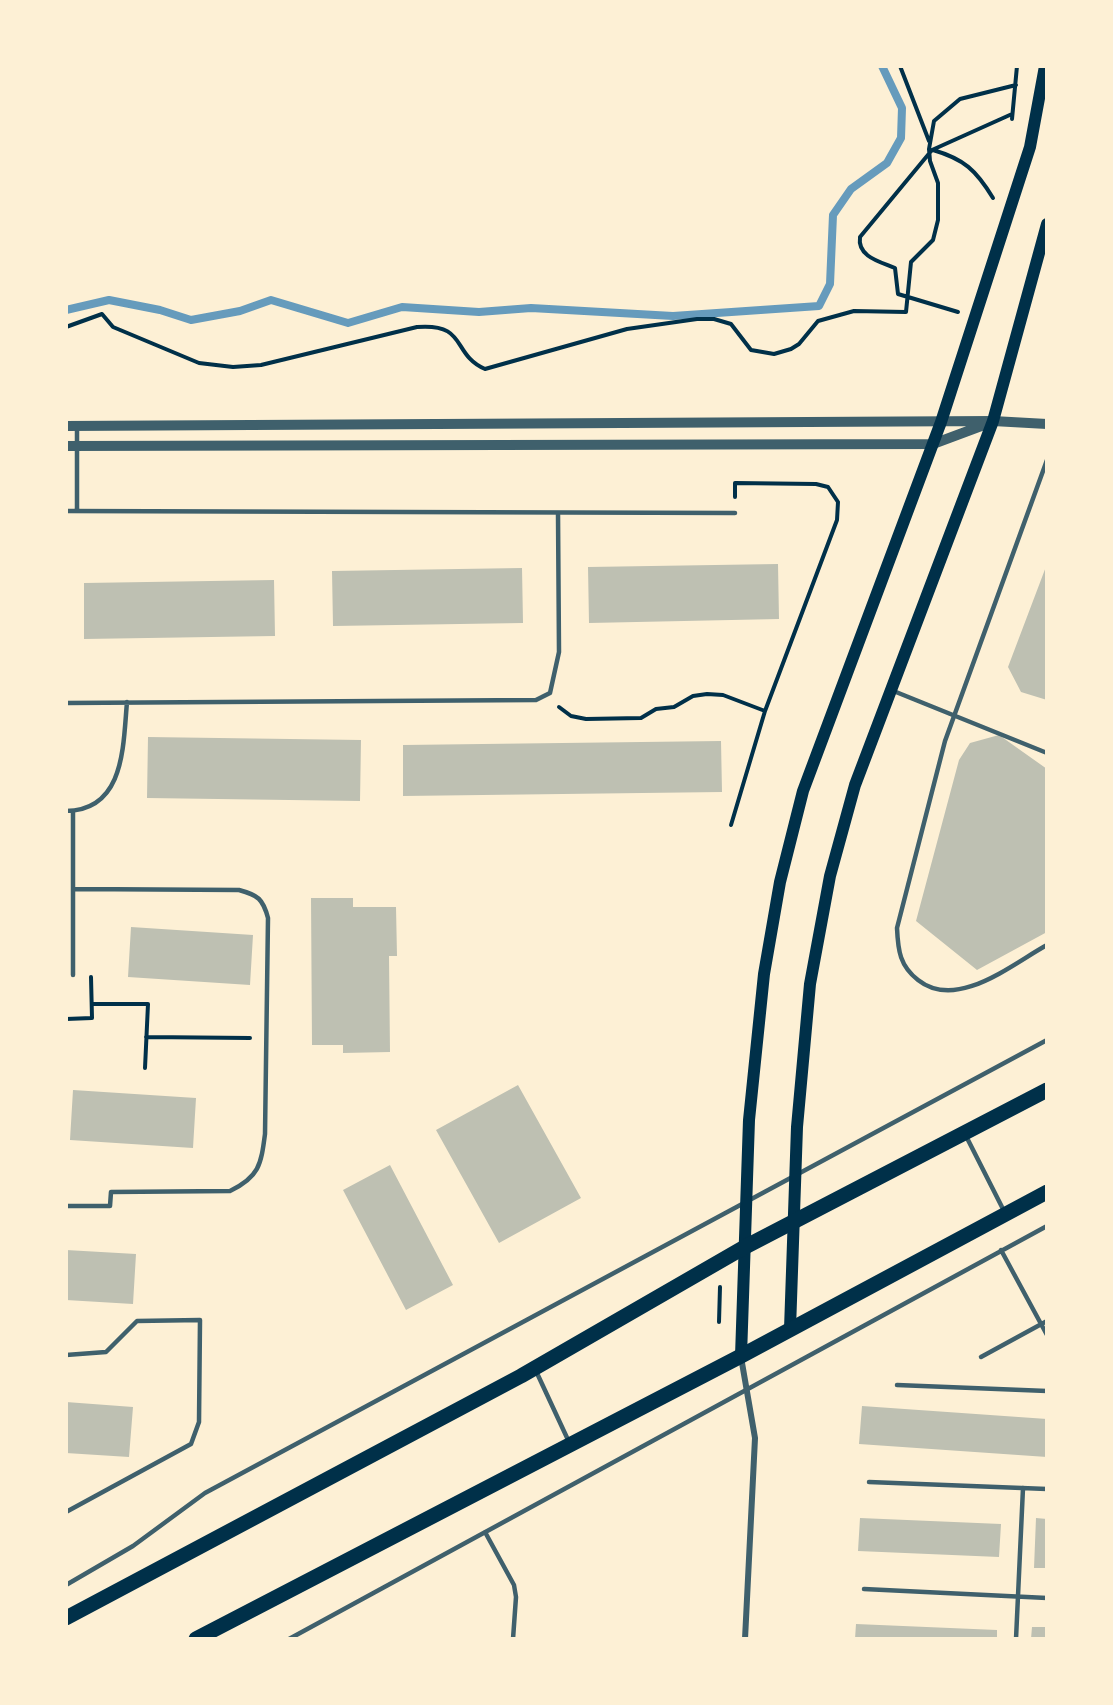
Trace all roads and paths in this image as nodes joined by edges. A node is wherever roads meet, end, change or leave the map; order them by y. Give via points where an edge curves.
1 (900, 66) edge
2 (1045, 66) edge
3 (1016, 85) dead end
4 (1012, 114) dead end
5 (932, 150) junction
6 (996, 203) dead end
7 (1047, 224) edge
8 (964, 314) dead end
9 (66, 327) edge
10 (993, 421) junction
11 (941, 422) junction
12 (1047, 424) edge
13 (72, 426) edge
14 (933, 444) junction
15 (72, 446) edge
16 (1047, 460) edge
17 (66, 511) edge
18 (77, 511) junction
19 (558, 513) junction
20 (735, 513) joint
21 (891, 690) junction
22 (550, 693) junction
23 (127, 702) junction
24 (66, 703) edge
25 (765, 711) junction
26 (955, 714) junction
27 (1047, 753) edge
28 (66, 811) edge
29 (72, 811) junction
30 (730, 825) dead end
31 (73, 889) junction
32 (1047, 945) edge
33 (73, 975) joint
34 (92, 1004) junction
35 (66, 1019) edge
36 (146, 1037) junction
37 (266, 1038) junction
38 (1047, 1040) edge
39 (145, 1068) dead end
40 (1047, 1090) edge
41 (965, 1133) junction
42 (795, 1176) junction
43 (1047, 1192) edge
44 (745, 1203) junction
45 (66, 1206) edge
46 (1006, 1214) junction
47 (792, 1224) junction
48 (1047, 1226) edge
49 (742, 1248) junction
50 (1001, 1250) junction
51 (1047, 1321) edge
52 (1041, 1324) junction
53 (790, 1329) junction
54 (1047, 1335) edge
55 (66, 1355) edge
56 (741, 1356) junction
57 (981, 1357) dead end
58 (535, 1368) junction
59 (897, 1385) dead end
60 (746, 1388) junction
61 (1047, 1391) edge
62 (570, 1445) junction
63 (869, 1482) dead end
64 (1023, 1488) junction
65 (1047, 1489) edge
66 (66, 1512) edge
67 (485, 1532) junction
68 (66, 1585) edge
69 (864, 1589) dead end
70 (1018, 1596) junction
71 (1047, 1598) edge
72 (66, 1618) edge
73 (196, 1639) edge
74 (290, 1639) edge
75 (513, 1639) edge
76 (746, 1639) edge
77 (1016, 1639) edge

1 - 5 path
2 - 11 main road via 1030,147
3 - 9 path via 960,99 934,121 929,149 938,183 938,220 933,240 911,262 906,312 854,312 818,321 799,344 774,354 752,350 731,324 697,319 627,329 485,369 473,362 450,331 434,326 261,365 233,367 189,359 113,327 102,314
4 - 5 path
5 - 6 path via 954,156 979,174
5 - 8 path via 864,231 859,243 875,262 895,268 898,294
7 - 10 main road
10 - 11 street
10 - 12 street
10 - 14 street
10 - 21 main road
11 - 13 street
11 - 14 main road
13 - 15 lane
14 - 15 street
14 - 44 main road via 803,791 780,882 764,974
15 - 18 lane
16 - 26 lane
17 - 18 lane
18 - 19 lane
19 - 20 lane
19 - 22 lane via 559,652
20 - 25 path via 735,483 816,484 828,487 838,502 837,520
21 - 26 lane
21 - 42 main road via 855,785 831,876 810,984
22 - 23 lane via 536,700
22 - 25 path via 562,711 586,719 641,718 656,709 674,707 693,696 707,694 723,694
23 - 24 lane
23 - 29 lane via 117,776 98,802
25 - 30 path
26 - 27 lane
26 - 32 lane via 897,928 898,953 906,970 941,992 982,981
28 - 29 lane
29 - 31 lane
31 - 33 lane
31 - 37 lane via 239,890 257,894 268,918
33 - 34 path via 91,975
34 - 35 path via 92,1018
34 - 36 path via 147,1004
36 - 37 path
36 - 39 path
37 - 45 lane via 262,1161 245,1184 230,1191 111,1192 110,1206
38 - 42 lane
40 - 41 main road
41 - 46 lane
41 - 47 main road
42 - 44 lane
42 - 47 main road
43 - 46 main road
44 - 49 main road
44 - 68 lane via 206,1493 133,1546
46 - 53 main road
47 - 49 main road
47 - 53 main road
48 - 50 lane
49 - 56 main road
49 - 58 main road
50 - 52 lane
50 - 60 lane
51 - 52 lane
52 - 54 lane
52 - 57 lane
53 - 56 main road
55 - 66 lane via 106,1352 137,1322 200,1320 199,1422 190,1444
56 - 60 street
56 - 62 main road
58 - 62 lane
58 - 72 main road
59 - 61 lane
60 - 67 lane
60 - 76 street via 755,1438
62 - 73 main road
63 - 64 lane
64 - 65 lane
64 - 70 lane
67 - 74 lane
67 - 75 lane via 514,1585
69 - 70 lane
70 - 71 lane
70 - 77 lane

